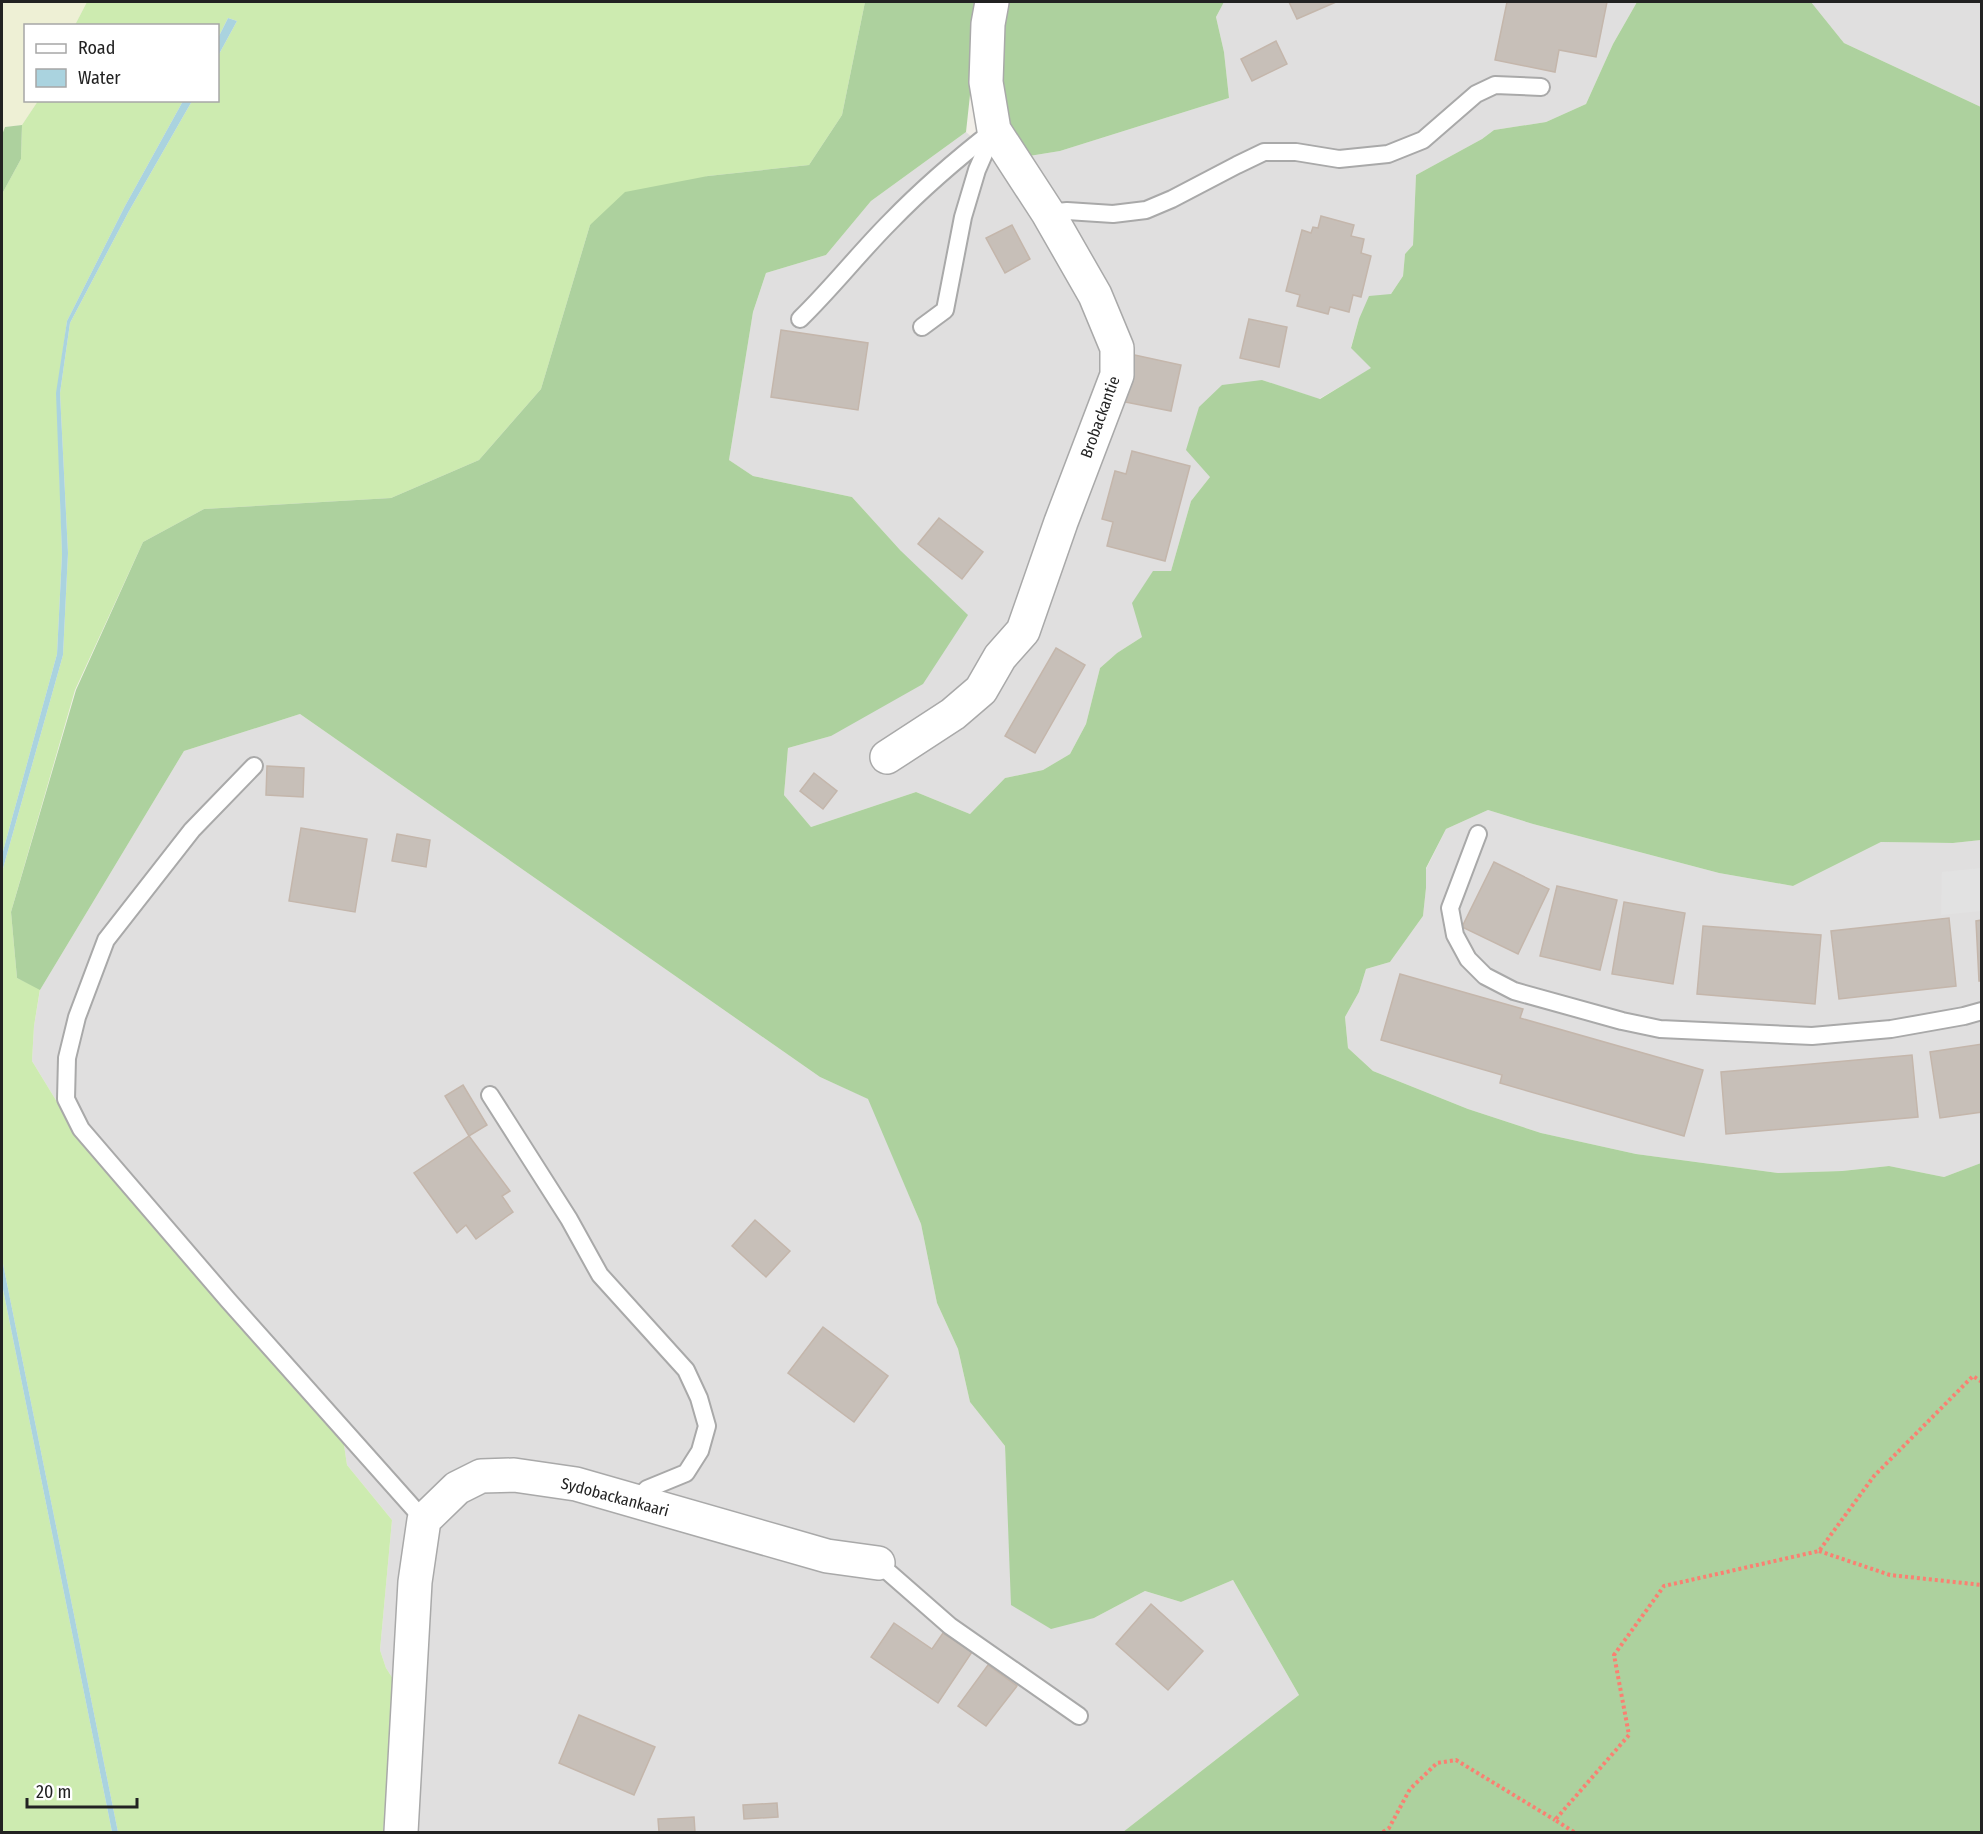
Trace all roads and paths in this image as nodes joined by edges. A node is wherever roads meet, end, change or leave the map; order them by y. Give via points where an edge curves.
1 (992, 2) edge
2 (1541, 87) dead end
3 (994, 130) junction
4 (1048, 213) junction
5 (800, 319) dead end
6 (922, 327) dead end
7 (887, 757) dead end
8 (254, 766) dead end
9 (1478, 834) dead end
10 (1982, 1011) edge
11 (490, 1095) dead end
12 (1982, 1382) edge
13 (634, 1502) junction
14 (424, 1520) junction
15 (1819, 1551) junction
16 (878, 1563) joint
17 (1982, 1585) edge
18 (1079, 1716) dead end
19 (1555, 1820) junction
20 (401, 1833) edge
21 (1383, 1833) edge
22 (1574, 1833) edge

1 - 3 street, Brobackantie via 986,82
2 - 4 lane via 1495,86 1476,94 1423,140 1388,154 1339,159 1264,152 1146,210
3 - 4 street, Brobackantie
3 - 5 lane via 948,166 898,214
3 - 6 lane via 963,217 945,310
4 - 7 street, Brobackantie via 1095,295 1117,348 1117,375 1023,631 1000,657 981,690 953,714
8 - 14 lane via 192,830 106,940 77,1017 67,1058 66,1099 81,1129
9 - 10 lane via 1450,908 1455,935 1468,959 1485,976 1514,991 1660,1029 1812,1036 1891,1029
11 - 13 lane via 600,1275 686,1370 699,1398 707,1426 700,1451 686,1473 647,1490
12 - 15 path via 1973,1376 1874,1476
13 - 14 street, Sydobackankaari via 576,1484 514,1475 481,1476 457,1488
13 - 16 street, Sydobackankaari via 827,1556
14 - 20 street via 416,1582
15 - 17 path via 1890,1575
15 - 19 path via 1664,1586 1614,1655 1629,1735
16 - 18 lane via 950,1626
19 - 21 path via 1456,1760 1437,1763 1410,1789
19 - 22 path

